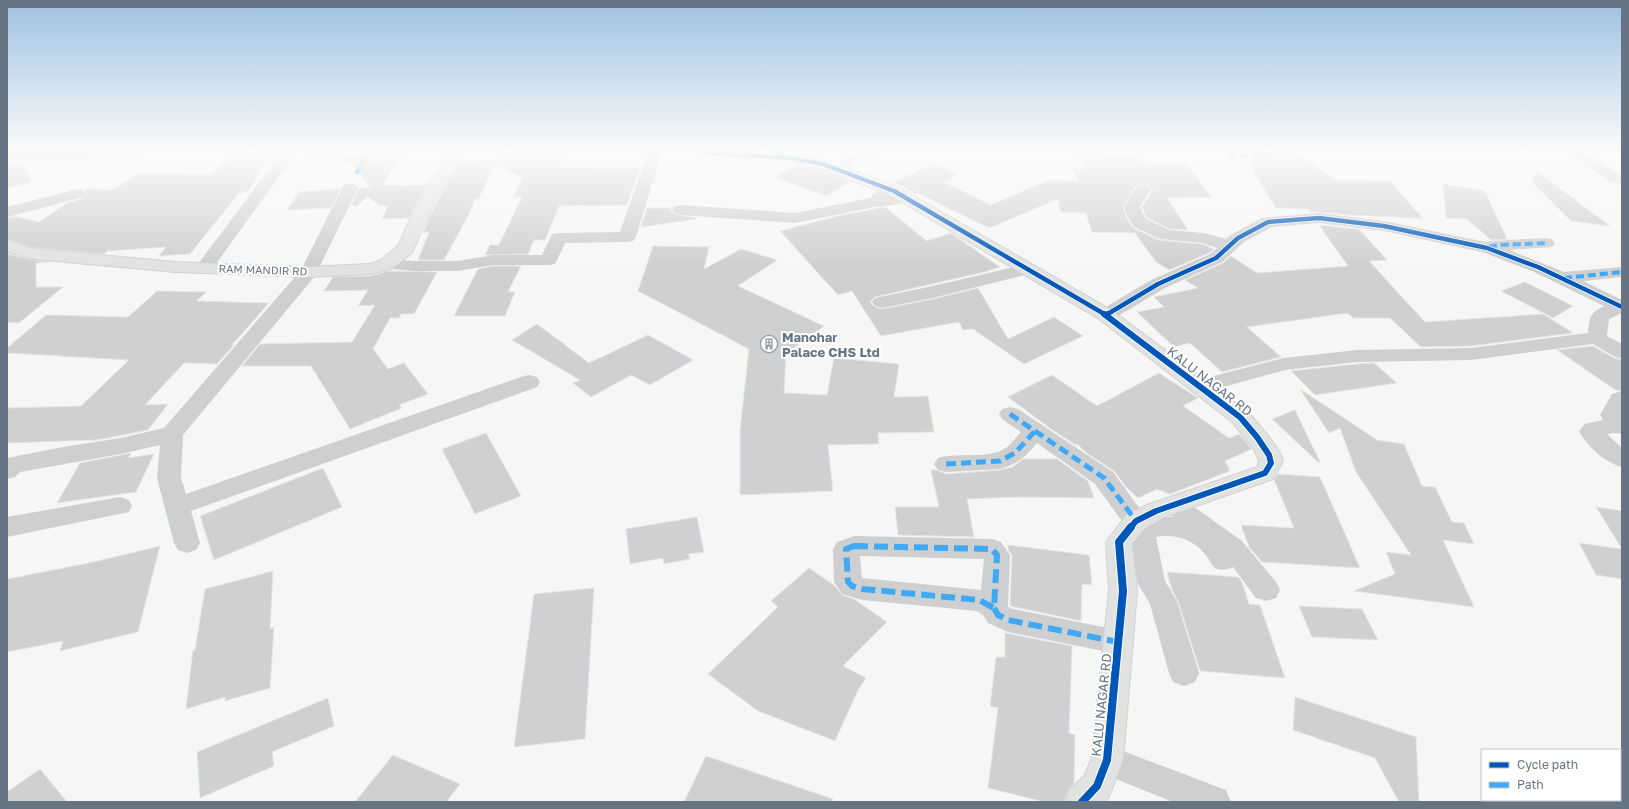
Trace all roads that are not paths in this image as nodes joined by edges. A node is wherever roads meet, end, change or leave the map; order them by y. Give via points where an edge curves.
1 (1143, 189) dead end
2 (262, 190) edge
3 (349, 190) edge
4 (433, 190) edge
5 (643, 190) edge
6 (879, 190) edge
7 (78, 194) dead end
8 (891, 196) junction
9 (680, 210) dead end
10 (7, 212) edge
11 (1546, 243) dead end
12 (7, 246) edge
13 (1229, 246) junction
14 (1487, 248) junction
15 (387, 264) junction
16 (204, 268) junction
17 (1027, 269) junction
18 (309, 272) junction
19 (1622, 272) edge
20 (1562, 278) junction
21 (882, 302) dead end
22 (1621, 306) edge
23 (1106, 315) junction
24 (1597, 338) junction
25 (1622, 353) edge
26 (529, 382) dead end
27 (1202, 386) junction
28 (1622, 398) edge
29 (1010, 414) dead end
30 (1621, 426) edge
31 (1035, 431) junction
32 (172, 434) junction
33 (1622, 459) edge
34 (946, 464) dead end
35 (7, 471) edge
36 (1174, 505) junction
37 (120, 506) dead end
38 (177, 506) junction
39 (1136, 521) junction
40 (7, 528) edge
41 (187, 544) dead end
42 (1223, 560) dead end
43 (1266, 590) dead end
44 (1123, 591) junction
45 (1166, 597) junction
46 (994, 608) junction
47 (1118, 642) junction
48 (1184, 673) dead end
49 (1107, 760) junction
50 (1082, 802) edge
51 (1214, 802) edge

1 - 13 street via 1132,207 1140,223 1166,235 1204,238
2 - 16 street
3 - 18 street
4 - 15 street, RAM MANDIR RD via 406,249
5 - 15 street via 627,237 558,238 549,260 493,260 457,266
6 - 8 street, KALU NAGAR RD
7 - 10 street
8 - 9 street via 795,218
8 - 17 street, KALU NAGAR RD
11 - 14 street via 1498,245
12 - 16 street, RAM MANDIR RD via 33,254
13 - 14 street via 1238,238 1268,222 1319,218 1384,226
13 - 23 street via 1216,258 1158,284
14 - 20 street
15 - 18 street, RAM MANDIR RD via 371,269
16 - 18 street, RAM MANDIR RD
17 - 21 street
17 - 23 street, KALU NAGAR RD
18 - 32 street
19 - 20 street
20 - 22 street
22 - 24 street via 1600,316
23 - 27 street, KALU NAGAR RD
24 - 25 street
24 - 27 street via 1471,354 1357,356 1284,364
26 - 38 street
27 - 36 street, KALU NAGAR RD via 1240,416 1252,429 1271,459 1270,467 1265,473
28 - 30 street via 1611,414
29 - 31 street
30 - 33 street via 1590,431
31 - 34 street via 1015,453 1000,461
31 - 39 street via 1104,478
32 - 35 street via 121,446 63,454 12,465
32 - 38 street via 169,478
36 - 39 street, KALU NAGAR RD
36 - 43 street via 1233,548
37 - 40 street
38 - 41 street
39 - 44 street, KALU NAGAR RD via 1119,542
42 - 45 street via 1210,543 1187,528 1156,526 1147,530 1142,538 1150,577 1154,589
44 - 45 street
44 - 47 street, KALU NAGAR RD
45 - 48 street via 1163,601
46 - 46 street via 978,600 852,586 848,582 846,549 854,546 992,549 997,555
46 - 47 street via 998,615 1008,620
47 - 49 street, KALU NAGAR RD
49 - 50 street, KALU NAGAR RD via 1096,786
49 - 51 street

